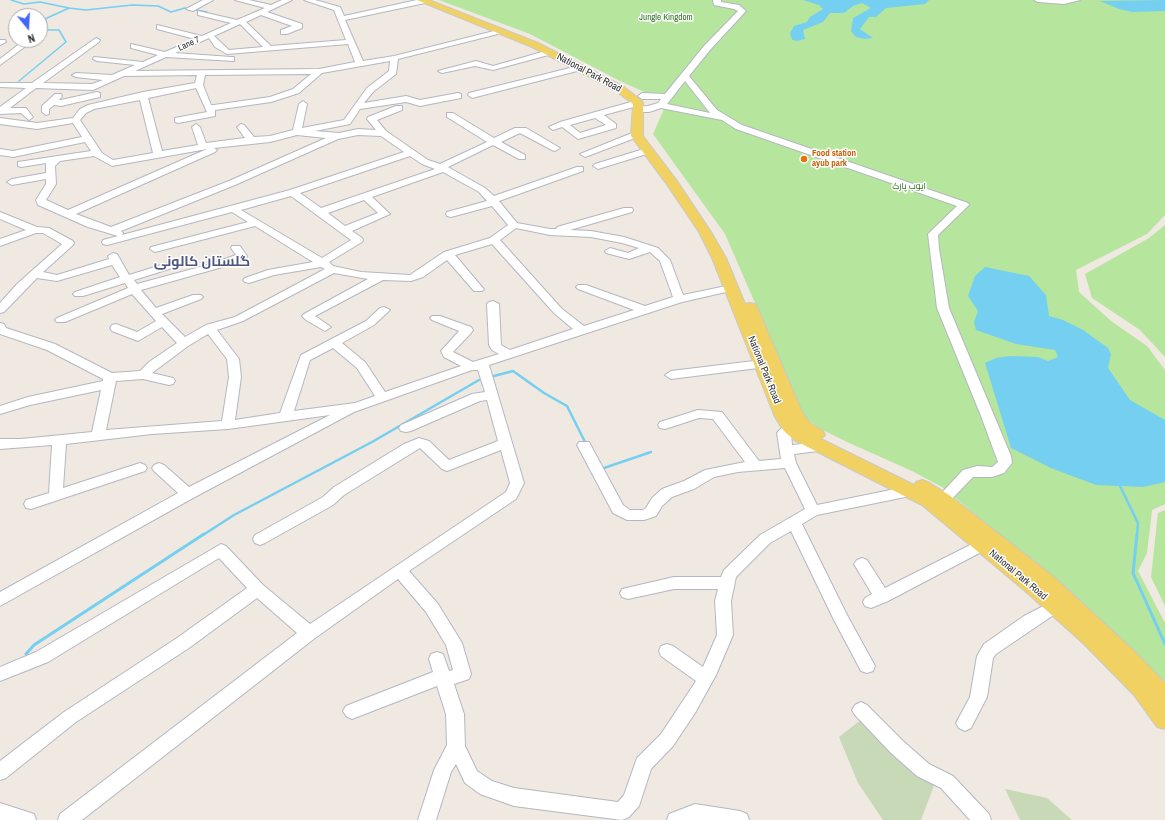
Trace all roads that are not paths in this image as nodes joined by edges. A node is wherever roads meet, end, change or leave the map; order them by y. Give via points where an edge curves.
1 (209, 0) edge
2 (239, 0) edge
3 (288, 0) edge
4 (308, 0) edge
5 (425, 0) edge
6 (717, 0) edge
7 (1038, 0) edge
8 (1076, 0) edge
9 (270, 8) junction
10 (190, 9) dead end
11 (261, 12) junction
12 (201, 13) dead end
13 (341, 19) junction
14 (239, 21) junction
15 (160, 27) dead end
16 (499, 31) junction
17 (284, 32) dead end
18 (210, 34) junction
19 (202, 38) junction
20 (96, 40) dead end
21 (350, 42) junction
22 (134, 46) dead end
23 (84, 47) junction
24 (20, 48) edge
25 (270, 49) junction
26 (549, 52) junction
27 (166, 55) junction
28 (86, 57) dead end
29 (394, 58) junction
30 (96, 59) dead end
31 (231, 59) dead end
32 (0, 63) edge
33 (146, 64) junction
34 (360, 64) junction
35 (578, 68) junction
36 (319, 70) junction
37 (442, 71) dead end
38 (202, 73) junction
39 (126, 74) junction
40 (76, 75) dead end
41 (115, 78) junction
42 (684, 79) junction
43 (0, 85) edge
44 (200, 85) junction
45 (32, 87) junction
46 (66, 87) junction
47 (97, 95) dead end
48 (143, 95) junction
49 (472, 95) dead end
50 (458, 96) dead end
51 (667, 97) junction
52 (53, 102) junction
53 (303, 104) dead end
54 (646, 104) junction
55 (357, 107) junction
56 (210, 108) junction
57 (399, 108) dead end
58 (0, 111) edge
59 (46, 112) dead end
60 (450, 115) dead end
61 (597, 115) junction
62 (29, 117) dead end
63 (724, 119) junction
64 (76, 120) junction
65 (178, 120) dead end
66 (0, 121) edge
67 (563, 124) junction
68 (196, 127) dead end
69 (241, 127) dead end
70 (553, 127) dead end
71 (297, 132) junction
72 (383, 133) junction
73 (637, 134) junction
74 (339, 136) junction
75 (87, 139) junction
76 (251, 140) junction
77 (492, 141) junction
78 (230, 142) junction
79 (203, 147) junction
80 (555, 148) dead end
81 (647, 151) junction
82 (97, 153) junction
83 (410, 153) junction
84 (2, 154) edge
85 (585, 154) dead end
86 (158, 155) junction
87 (522, 157) dead end
88 (57, 159) junction
89 (21, 164) dead end
90 (598, 166) dead end
91 (441, 168) junction
92 (580, 170) dead end
93 (51, 175) junction
94 (12, 182) dead end
95 (293, 192) junction
96 (365, 196) junction
97 (494, 201) junction
98 (233, 209) junction
99 (628, 210) dead end
100 (320, 212) junction
101 (68, 214) junction
102 (451, 214) dead end
103 (1, 216) edge
104 (704, 222) junction
105 (256, 223) junction
106 (514, 224) junction
107 (34, 230) junction
108 (344, 230) junction
109 (111, 231) junction
110 (551, 232) junction
111 (127, 237) junction
112 (494, 240) junction
113 (107, 242) dead end
114 (0, 243) edge
115 (236, 248) dead end
116 (649, 248) junction
117 (155, 249) dead end
118 (610, 251) dead end
119 (448, 254) junction
120 (181, 262) dead end
121 (326, 264) junction
122 (36, 274) junction
123 (382, 276) junction
124 (127, 278) junction
125 (249, 280) dead end
126 (582, 287) dead end
127 (731, 288) junction
128 (135, 289) junction
129 (478, 289) dead end
130 (79, 294) dead end
131 (197, 297) dead end
132 (679, 299) junction
133 (493, 304) dead end
134 (0, 310) edge
135 (384, 310) dead end
136 (645, 310) junction
137 (154, 313) junction
138 (436, 318) dead end
139 (61, 320) dead end
140 (163, 322) junction
141 (0, 327) edge
142 (325, 327) dead end
143 (116, 328) dead end
144 (210, 328) junction
145 (581, 330) junction
146 (333, 342) junction
147 (184, 343) junction
148 (510, 355) junction
149 (762, 356) junction
150 (478, 366) junction
151 (143, 374) junction
152 (671, 375) dead end
153 (110, 381) junction
154 (169, 382) dead end
155 (492, 395) junction
156 (382, 397) junction
157 (357, 406) junction
158 (0, 410) edge
159 (286, 416) junction
160 (228, 424) junction
161 (665, 425) dead end
162 (790, 427) junction
163 (406, 428) dead end
164 (98, 437) junction
165 (59, 441) junction
166 (506, 443) junction
167 (0, 444) edge
168 (584, 445) dead end
169 (821, 447) junction
170 (788, 456) junction
171 (755, 466) junction
172 (140, 468) dead end
173 (159, 468) dead end
174 (910, 491) junction
175 (188, 494) junction
176 (56, 496) junction
177 (943, 499) junction
178 (31, 504) dead end
179 (813, 511) junction
180 (794, 522) junction
181 (260, 539) dead end
182 (982, 544) junction
183 (862, 564) dead end
184 (399, 570) junction
185 (727, 583) junction
186 (257, 589) junction
187 (628, 593) dead end
188 (0, 600) edge
189 (1055, 606) junction
190 (309, 633) junction
191 (667, 651) dead end
192 (437, 660) dead end
193 (867, 666) dead end
194 (0, 674) edge
195 (444, 678) junction
196 (706, 678) junction
197 (1165, 697) edge
198 (861, 710) dead end
199 (352, 711) dead end
200 (1165, 720) edge
201 (965, 723) dead end
202 (456, 746) junction
203 (0, 772) edge
204 (0, 812) edge
205 (621, 815) edge
206 (28, 820) edge
207 (67, 820) edge
208 (427, 820) edge
209 (676, 820) edge
210 (740, 820) edge
211 (982, 820) edge

1 - 10 street
2 - 9 street
3 - 9 street, Lane 7
4 - 13 street via 337,9
5 - 13 street
5 - 16 main road, National Park Road
5 - 54 main road, National Park Road via 539,41
6 - 42 street via 718,3 736,6 742,11
7 - 8 street
9 - 11 street, Lane 7
11 - 14 street, Lane 7
11 - 17 street via 299,26
12 - 14 street
13 - 21 street
14 - 18 street, Lane 7
14 - 25 street
15 - 19 street
16 - 26 main road, National Park Road
16 - 29 street
18 - 19 street, Lane 7
18 - 25 street via 227,52
19 - 27 street, Lane 7
20 - 23 street
21 - 25 street
21 - 34 street
22 - 27 street
23 - 28 street via 96,50
23 - 45 street
24 - 32 street
26 - 35 main road, National Park Road
26 - 37 street via 493,68 476,63
27 - 31 street
27 - 33 street, Lane 7
29 - 34 street
29 - 55 street via 394,72 370,90
30 - 33 street
33 - 39 street, Lane 7
34 - 36 street
35 - 49 street
35 - 54 main road, National Park Road
36 - 38 street
36 - 56 street via 296,91
38 - 39 street
38 - 44 street
39 - 41 street, Lane 7
40 - 41 street
41 - 46 street, Lane 7 via 90,88
42 - 51 street
42 - 63 street via 714,112
43 - 45 street
44 - 48 street
44 - 56 street
45 - 46 street
45 - 58 street
46 - 52 street
47 - 52 street via 61,103
48 - 64 street via 86,108
48 - 86 street
50 - 55 street via 420,103 406,99
51 - 54 street
51 - 54 street
52 - 59 street via 45,108
53 - 71 street
54 - 61 street
54 - 63 street
54 - 73 main road
54 - 104 main road, National Park Road via 648,138
55 - 71 street via 348,122
56 - 65 street via 212,114
57 - 72 street via 371,119
58 - 62 street via 23,110
60 - 77 street
61 - 67 street
61 - 67 street via 613,126 578,136
63 - 177 street via 738,127 964,205 934,234 943,308 1005,463 999,470 992,472 968,473
64 - 66 street via 37,126
64 - 75 street
67 - 70 street
68 - 79 street
69 - 76 street
71 - 74 street
71 - 76 street via 270,139
72 - 74 street via 358,132
72 - 83 street
73 - 81 main road, National Park Road
73 - 85 street
74 - 109 street via 180,205
75 - 82 street
75 - 84 street
76 - 78 street
77 - 80 street via 521,129
77 - 87 street
77 - 91 street
78 - 79 street
78 - 101 street
79 - 86 street
81 - 90 street
81 - 104 main road, National Park Road
82 - 86 street via 112,163
82 - 88 street
83 - 91 street
83 - 95 street
88 - 89 street
88 - 93 street via 50,165
91 - 96 street
91 - 97 street via 482,190
92 - 97 street
93 - 94 street
93 - 101 street via 52,184 41,200 42,203
95 - 98 street
95 - 100 street
96 - 100 street
96 - 108 street via 386,214
97 - 102 street
97 - 106 street via 507,220
98 - 105 street
98 - 111 street
99 - 110 street
100 - 108 street
101 - 109 street
103 - 107 street
104 - 127 main road, National Park Road
104 - 149 main road, National Park Road via 723,244
105 - 117 street
105 - 121 street
106 - 110 street
106 - 112 street
107 - 114 street
107 - 122 street via 45,230 69,243
108 - 121 street via 358,240
109 - 111 street
110 - 116 street via 591,234
111 - 113 street
112 - 119 street
112 - 145 street via 558,311
115 - 128 street via 242,256
116 - 118 street via 629,256
116 - 132 street via 665,260
119 - 123 street via 415,277
119 - 129 street
120 - 124 street
121 - 123 street via 361,275
121 - 125 street via 272,272
121 - 144 street via 239,318
122 - 124 street via 56,278 114,259
122 - 134 street via 21,286
123 - 142 street via 308,316
124 - 128 street
124 - 130 street
126 - 136 street
127 - 132 street
127 - 149 main road, National Park Road
128 - 137 street
128 - 139 street
131 - 137 street
132 - 136 street
133 - 148 street via 495,345
135 - 146 street via 370,323
136 - 145 street
137 - 140 street
138 - 150 street via 467,330 447,351 448,354
140 - 143 street via 138,337
140 - 147 street
141 - 153 street via 1,330 51,347
144 - 147 street
144 - 160 street via 233,359 235,377
145 - 148 street
146 - 156 street via 361,365
146 - 159 street via 305,358
147 - 151 street
148 - 150 street
149 - 152 street
149 - 162 main road, National Park Road via 783,417
149 - 177 main road, National Park Road via 804,427
150 - 155 street
150 - 156 street
151 - 153 street
151 - 154 street
153 - 158 street via 46,398 28,400
153 - 164 street
155 - 163 street via 477,397
155 - 166 street
156 - 157 street
157 - 159 street
157 - 175 street
159 - 160 street
160 - 164 street
161 - 171 street via 698,414 717,415
162 - 169 main road, National Park Road via 800,436
162 - 170 street via 784,433
164 - 165 street
165 - 167 street
165 - 176 street
166 - 181 street via 448,466 424,444 419,443 342,489 328,501
166 - 184 street via 517,483 510,495
168 - 171 street via 618,509 627,515 644,515 651,512 667,493 689,485 710,473
169 - 170 street
169 - 174 main road, National Park Road
170 - 171 street
170 - 179 street
172 - 176 street
173 - 175 street
174 - 179 street
174 - 182 main road, National Park Road
175 - 188 street
176 - 178 street
177 - 197 main road, National Park Road via 1047,582 1125,655
179 - 180 street
180 - 185 street via 765,539 745,556 729,574
180 - 193 street
182 - 183 street via 876,599
182 - 189 main road, National Park Road
184 - 190 street
184 - 195 street via 432,608 454,643 463,674
185 - 187 street via 674,583
185 - 196 street via 723,601 725,635
186 - 190 street
186 - 194 street via 221,550 42,657
186 - 203 street via 183,643 70,716
189 - 200 main road, National Park Road via 1141,689
189 - 201 street via 990,649 985,656 978,697
190 - 207 street
191 - 196 street
192 - 195 street
195 - 199 street
195 - 202 street via 455,714
196 - 205 street via 667,740 643,764 632,800
198 - 211 street via 918,766 947,782
202 - 205 street via 471,776 487,788 514,797
202 - 208 street via 443,770
204 - 206 street
209 - 210 street via 695,813

